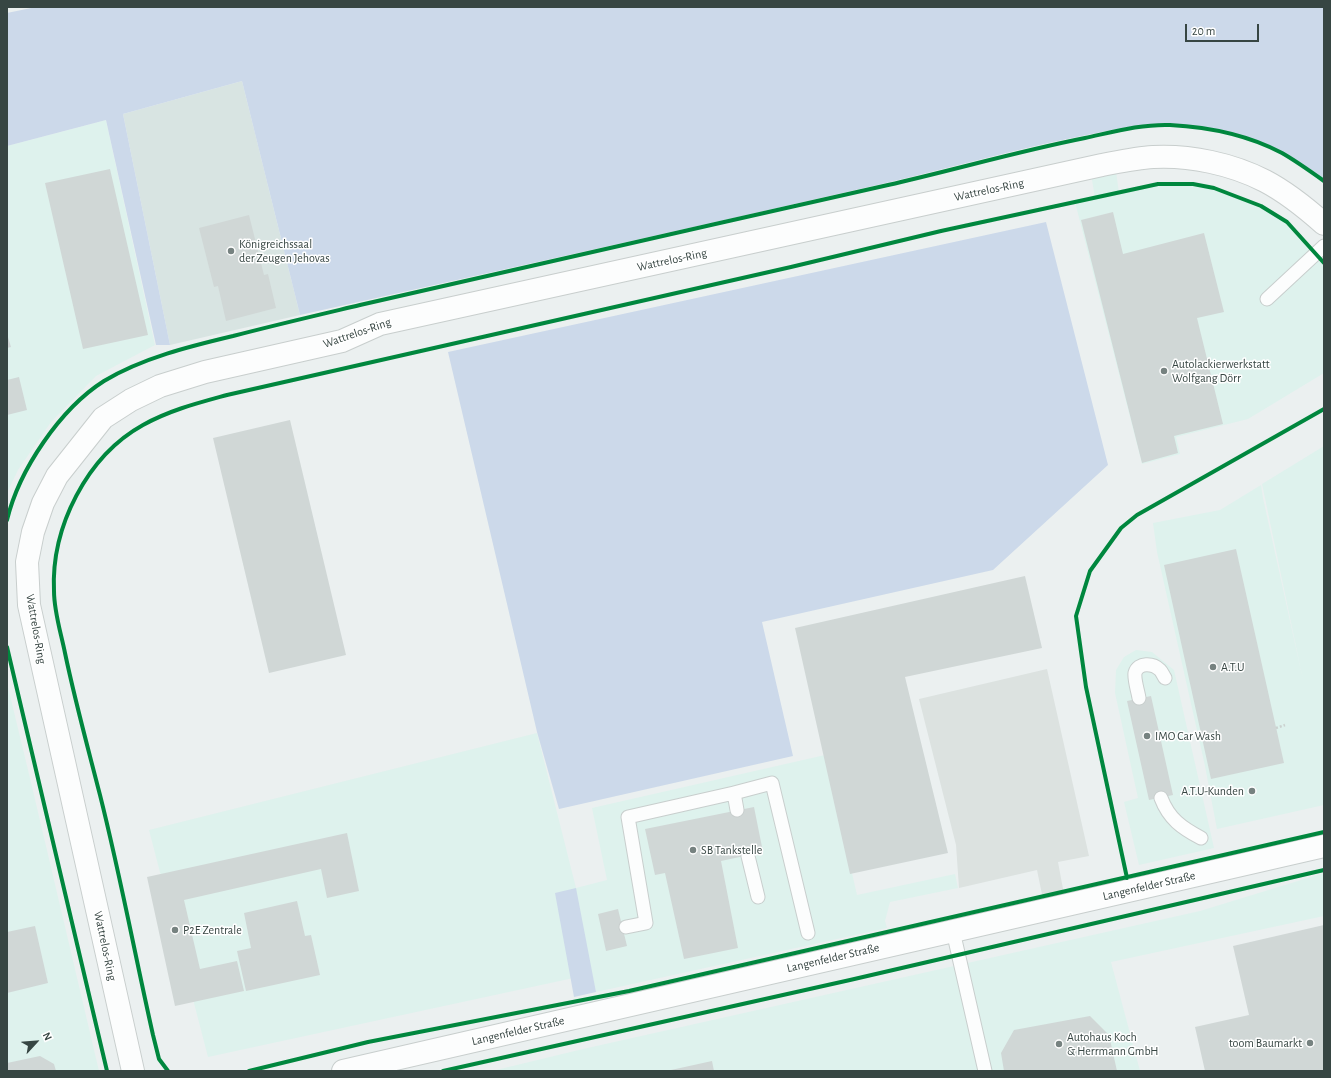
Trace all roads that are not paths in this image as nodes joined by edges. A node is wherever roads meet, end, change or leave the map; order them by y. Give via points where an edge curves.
1 (1324, 224) edge
2 (1324, 246) edge
3 (1267, 299) dead end
4 (1165, 678) dead end
5 (1139, 698) dead end
6 (734, 793) junction
7 (1161, 798) dead end
8 (738, 810) dead end
9 (1201, 838) dead end
10 (1324, 846) edge
11 (748, 856) dead end
12 (758, 897) dead end
13 (626, 926) dead end
14 (952, 931) junction
15 (808, 933) dead end
16 (132, 1071) edge
17 (343, 1071) edge
18 (985, 1071) edge

1 - 16 street, Wattrelos-Ring via 1288,194 1265,181 1212,163 1187,158 1152,157 1102,165 380,324 342,341 205,372 160,386 130,400 102,418 57,476 43,503 33,532 27,562 29,605
2 - 3 lane
4 - 5 lane via 1160,670 1150,665 1142,665 1135,674
6 - 8 lane
6 - 13 lane via 628,817 646,923
6 - 15 lane via 772,783
7 - 9 lane via 1170,816 1183,829
10 - 14 street, Langenfelder Straße
11 - 12 lane
14 - 17 street, Langenfelder Straße
14 - 18 lane

